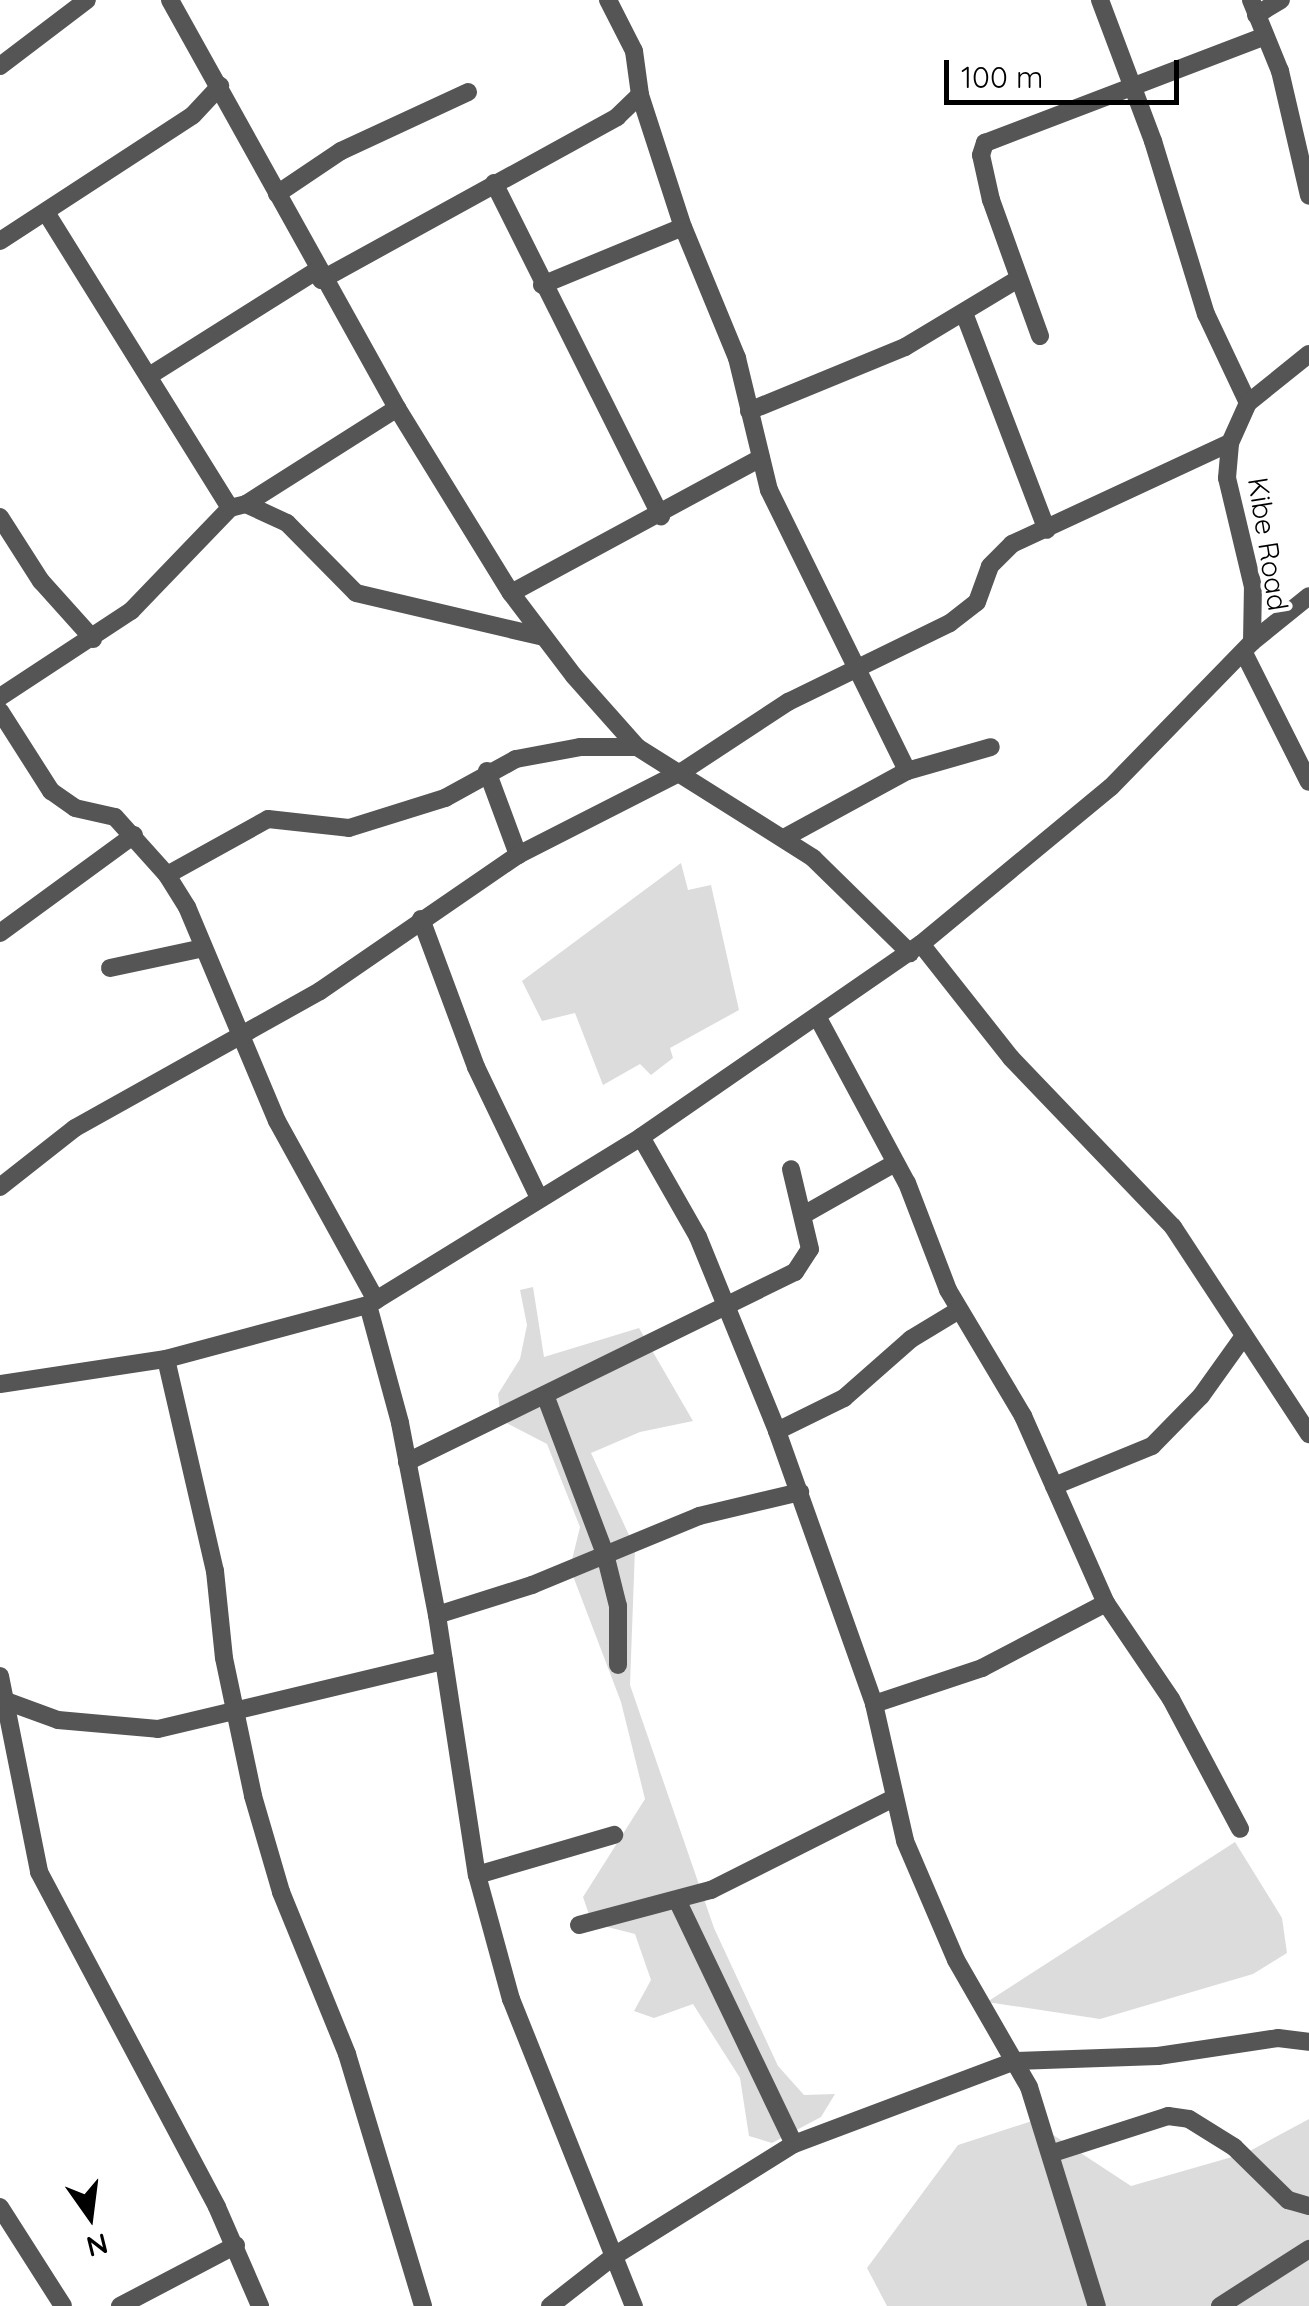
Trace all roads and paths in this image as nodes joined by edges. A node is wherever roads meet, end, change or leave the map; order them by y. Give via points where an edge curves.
1 (86, 0) edge
2 (170, 0) edge
3 (608, 0) edge
4 (1100, 0) edge
5 (1281, 0) edge
6 (1253, 8) edge
7 (1266, 36) junction
8 (0, 66) edge
9 (220, 86) junction
10 (1132, 87) junction
11 (468, 92) dead end
12 (640, 95) junction
13 (193, 114) junction
14 (236, 119) junction
15 (1304, 141) edge
16 (494, 183) junction
17 (277, 194) junction
18 (1309, 196) edge
19 (46, 214) junction
20 (683, 228) junction
21 (0, 241) edge
22 (318, 276) junction
23 (1018, 280) junction
24 (542, 285) junction
25 (964, 313) junction
26 (1040, 336) dead end
27 (1309, 354) edge
28 (150, 376) junction
29 (1248, 403) junction
30 (397, 408) junction
31 (749, 411) junction
32 (1230, 443) junction
33 (761, 458) junction
34 (238, 506) junction
35 (0, 516) edge
36 (661, 516) junction
37 (1047, 530) junction
38 (512, 593) junction
39 (1309, 596) edge
40 (544, 637) junction
41 (93, 639) junction
42 (1248, 647) junction
43 (854, 669) junction
44 (0, 697) edge
45 (0, 711) edge
46 (637, 746) junction
47 (992, 747) dead end
48 (683, 771) junction
49 (487, 772) junction
50 (907, 772) junction
51 (1309, 782) edge
52 (134, 835) junction
53 (784, 838) junction
54 (518, 854) junction
55 (167, 875) junction
56 (420, 918) junction
57 (0, 932) edge
58 (203, 948) junction
59 (916, 948) junction
60 (110, 968) dead end
61 (818, 1018) junction
62 (240, 1036) junction
63 (641, 1137) junction
64 (896, 1162) junction
65 (791, 1169) dead end
66 (0, 1187) edge
67 (539, 1198) junction
68 (805, 1214) junction
69 (372, 1303) junction
70 (729, 1309) junction
71 (959, 1310) junction
72 (1244, 1336) junction
73 (166, 1359) junction
74 (0, 1384) edge
75 (545, 1395) junction
76 (777, 1432) junction
77 (1309, 1434) edge
78 (407, 1462) junction
79 (1054, 1486) junction
80 (800, 1492) junction
81 (605, 1554) junction
82 (1106, 1602) junction
83 (437, 1615) junction
84 (444, 1661) junction
85 (618, 1665) dead end
86 (0, 1676) edge
87 (6, 1701) junction
88 (874, 1704) junction
89 (233, 1710) junction
90 (892, 1800) junction
91 (1240, 1830) dead end
92 (614, 1835) dead end
93 (477, 1875) junction
94 (678, 1902) junction
95 (579, 1925) dead end
96 (1309, 2042) edge
97 (1014, 2062) junction
98 (794, 2144) junction
99 (1053, 2153) junction
100 (1309, 2206) edge
101 (0, 2207) edge
102 (236, 2246) junction
103 (1309, 2249) edge
104 (614, 2256) junction
105 (421, 2305) edge
106 (63, 2306) edge
107 (120, 2306) edge
108 (260, 2306) edge
109 (550, 2306) edge
110 (634, 2306) edge
111 (1097, 2306) edge
112 (1220, 2306) edge

1 - 8 street
2 - 9 street
3 - 12 street via 634,52
4 - 10 street
5 - 6 street
6 - 7 street
7 - 10 street
7 - 15 street
9 - 13 street
9 - 14 street
10 - 23 street via 984,143 984,174
10 - 29 street via 1206,314
11 - 17 street via 340,151
12 - 16 street via 617,117
12 - 20 street
13 - 14 street
13 - 19 street
14 - 17 street
15 - 18 street
16 - 22 street
16 - 24 street
17 - 22 street
19 - 21 street
19 - 28 street
20 - 24 street
20 - 31 street via 733,344
22 - 28 street
22 - 30 street
23 - 25 street
23 - 26 street
24 - 36 street
25 - 31 street via 844,375
25 - 37 street
27 - 29 street, Kibe Road
28 - 34 street
29 - 32 street, Kibe Road
30 - 34 street
30 - 38 street
31 - 33 street
32 - 37 street
32 - 42 street, Kibe Road via 1232,509 1253,587
33 - 36 street
33 - 43 street via 769,490
34 - 40 street via 287,524 356,593
34 - 41 street via 131,611
35 - 41 street via 41,581
36 - 38 street
37 - 43 street via 1000,552 970,610
38 - 40 street
39 - 42 street
40 - 46 street
41 - 44 street
42 - 51 street
42 - 59 street via 1111,788
43 - 48 street via 758,720
43 - 50 street
45 - 52 street via 60,799 115,817
46 - 48 street
46 - 49 street via 558,750
47 - 50 street
48 - 53 street
48 - 54 street
49 - 54 street
49 - 55 street via 445,798 349,828 279,818 254,824
50 - 53 street
52 - 55 street
52 - 57 street
53 - 59 street
54 - 56 street
55 - 58 street
56 - 62 street via 320,991
56 - 67 street via 476,1067
58 - 60 street
58 - 62 street
59 - 61 street
59 - 72 street via 1044,1094 1148,1196
61 - 63 street
61 - 64 street
62 - 66 street via 76,1128
62 - 69 street
63 - 67 street
63 - 70 street via 698,1237
64 - 68 street
64 - 71 street
65 - 68 street
67 - 69 street
68 - 70 street via 808,1258 796,1272
69 - 73 street
69 - 78 street
70 - 75 street
70 - 76 street
71 - 76 street via 910,1339 844,1398
71 - 79 street via 1008,1388
72 - 77 street
72 - 79 street via 1152,1446
73 - 74 street
73 - 89 street via 215,1571
75 - 78 street
75 - 81 street
76 - 80 street
78 - 83 street
79 - 82 street
80 - 81 street via 699,1516
80 - 88 street
81 - 83 street
81 - 85 street via 618,1606
82 - 88 street via 982,1668
82 - 91 street via 1171,1699
83 - 84 street
84 - 89 street
84 - 93 street
86 - 87 street
87 - 89 street via 38,1716 131,1728 174,1727
87 - 102 street via 39,1872
88 - 90 street
89 - 105 street via 281,1892 347,2054
90 - 94 street
90 - 97 street via 936,1918
92 - 93 street
93 - 104 street via 512,1999
94 - 95 street
94 - 98 street
96 - 97 street via 1278,2038 1158,2056
97 - 98 street
97 - 99 street
98 - 104 street
99 - 100 street via 1153,2120 1188,2119 1234,2147 1288,2200
99 - 111 street
101 - 106 street
102 - 107 street
102 - 108 street
103 - 112 street
104 - 109 street
104 - 110 street

